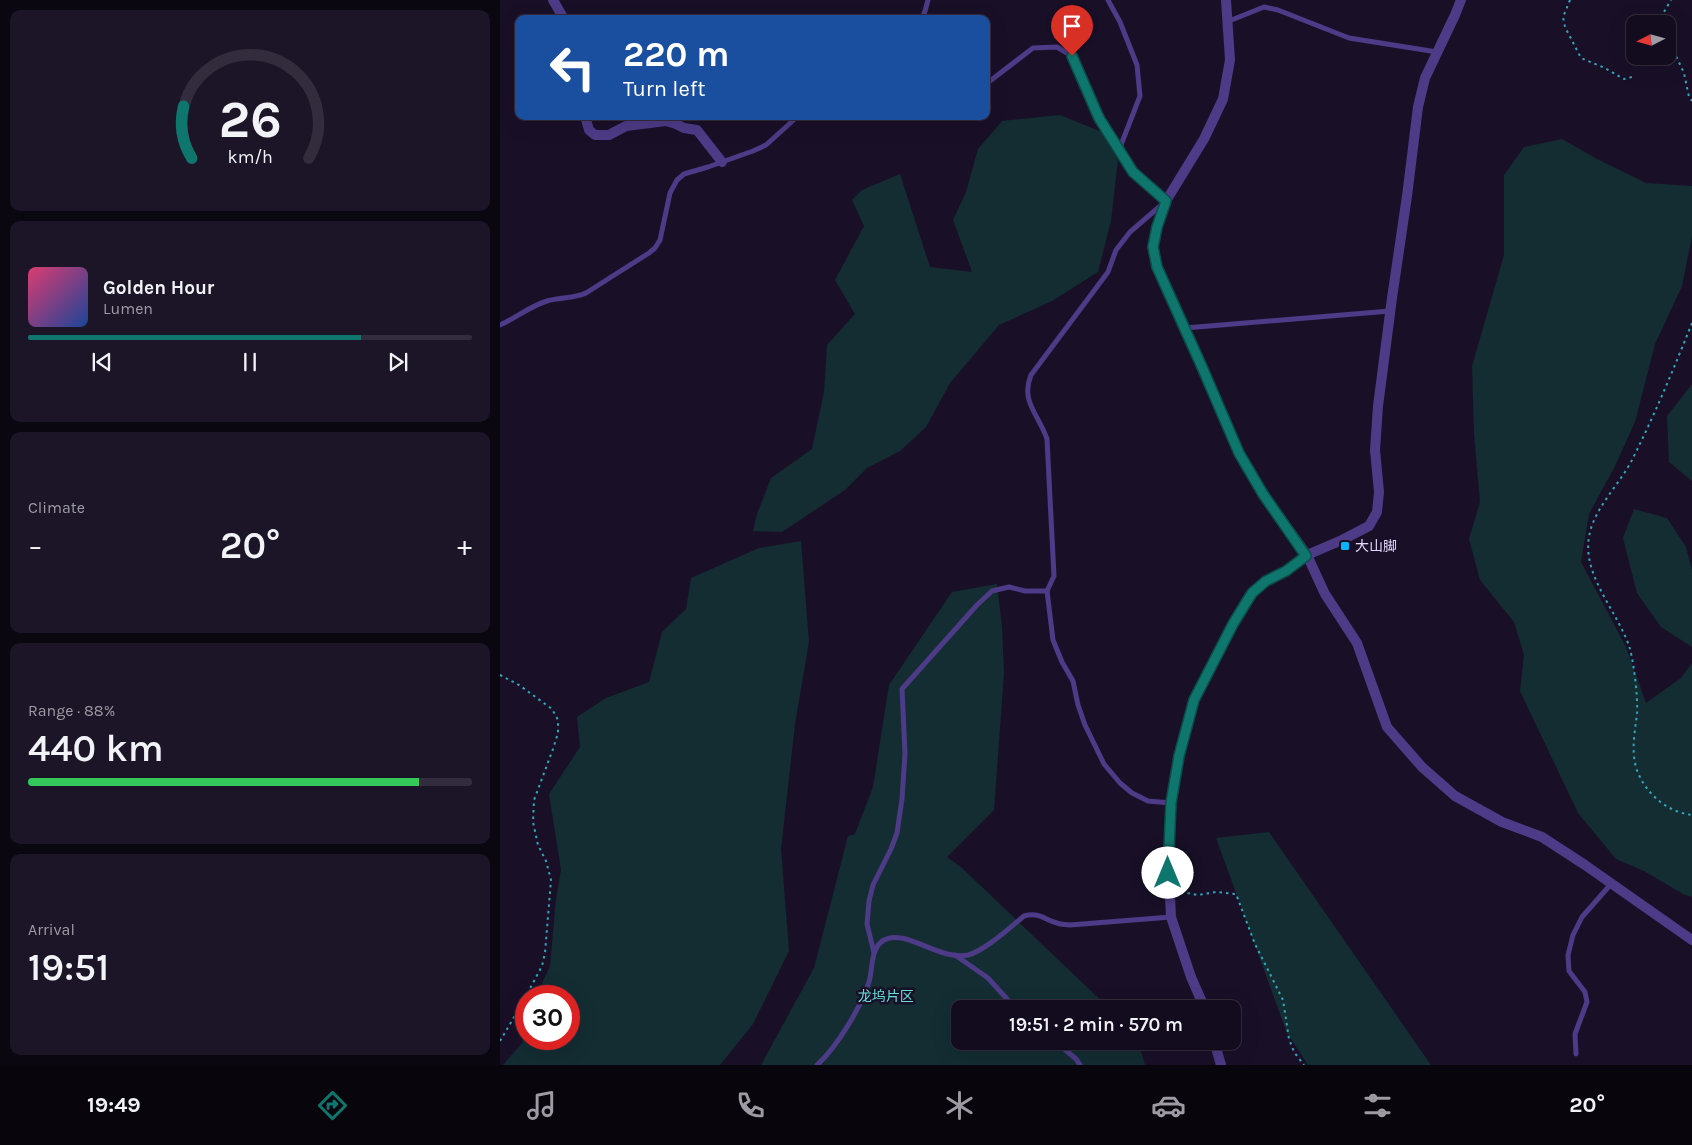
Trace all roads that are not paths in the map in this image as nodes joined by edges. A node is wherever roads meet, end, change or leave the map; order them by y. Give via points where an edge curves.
1 (553, 0) edge
2 (928, 0) edge
3 (1108, 0) edge
4 (1226, 0) edge
5 (1461, 0) edge
6 (562, 15) edge
7 (924, 15) edge
8 (1229, 22) junction
9 (1437, 52) junction
10 (990, 81) edge
11 (586, 120) edge
12 (794, 120) edge
13 (1119, 150) junction
14 (722, 162) junction
15 (1166, 201) junction
16 (1390, 311) junction
17 (500, 324) edge
18 (1184, 328) junction
19 (1306, 556) junction
20 (1046, 591) junction
21 (1171, 803) junction
22 (1612, 883) junction
23 (1171, 917) junction
24 (1692, 940) edge
25 (874, 953) junction
26 (954, 955) junction
27 (1008, 1000) edge
28 (1201, 1000) edge
29 (1066, 1050) edge
30 (1217, 1050) edge
31 (1576, 1054) dead end
32 (817, 1065) edge
33 (1080, 1065) edge
34 (1221, 1065) edge

1 - 6 street
2 - 7 lane
3 - 13 lane via 1137,65 1140,96
4 - 8 street
5 - 9 street
8 - 9 lane via 1264,6 1349,38
8 - 15 street via 1230,60 1223,99 1204,139
9 - 16 street via 1425,78 1418,107
10 - 13 lane via 1033,48 1056,46 1072,56 1099,118
11 - 14 street via 589,130 595,135 609,135 626,126 666,121 697,130
12 - 14 lane via 766,145
13 - 15 lane via 1133,172
14 - 17 lane via 684,174 677,180 670,192 660,240 649,253 577,297 550,300
15 - 18 street via 1153,247 1157,267
15 - 20 lane via 1130,232 1116,250 1108,272 1027,384 1029,402 1047,439 1054,576
16 - 18 lane
16 - 19 street via 1375,450 1379,492 1377,512 1369,526
18 - 19 street via 1239,453
19 - 21 street via 1252,593 1233,624 1194,700
19 - 22 street via 1325,594 1357,643 1388,727 1422,767 1455,796 1502,822 1542,837
20 - 21 lane via 1053,640 1073,681 1085,724 1104,764 1132,793 1148,801
20 - 25 lane via 1009,587 992,591 902,689 905,754 902,798 897,833 869,901 867,924
21 - 23 street via 1168,856
22 - 24 street
22 - 31 lane via 1582,917 1568,955 1569,971 1585,992 1587,1002 1575,1034
23 - 26 lane via 1070,925 1033,914 1024,916 978,950
23 - 28 street
25 - 26 lane via 884,940 898,937 935,952
25 - 32 lane via 870,981 863,997 841,1035
26 - 27 lane via 988,978
29 - 33 lane
30 - 34 street

